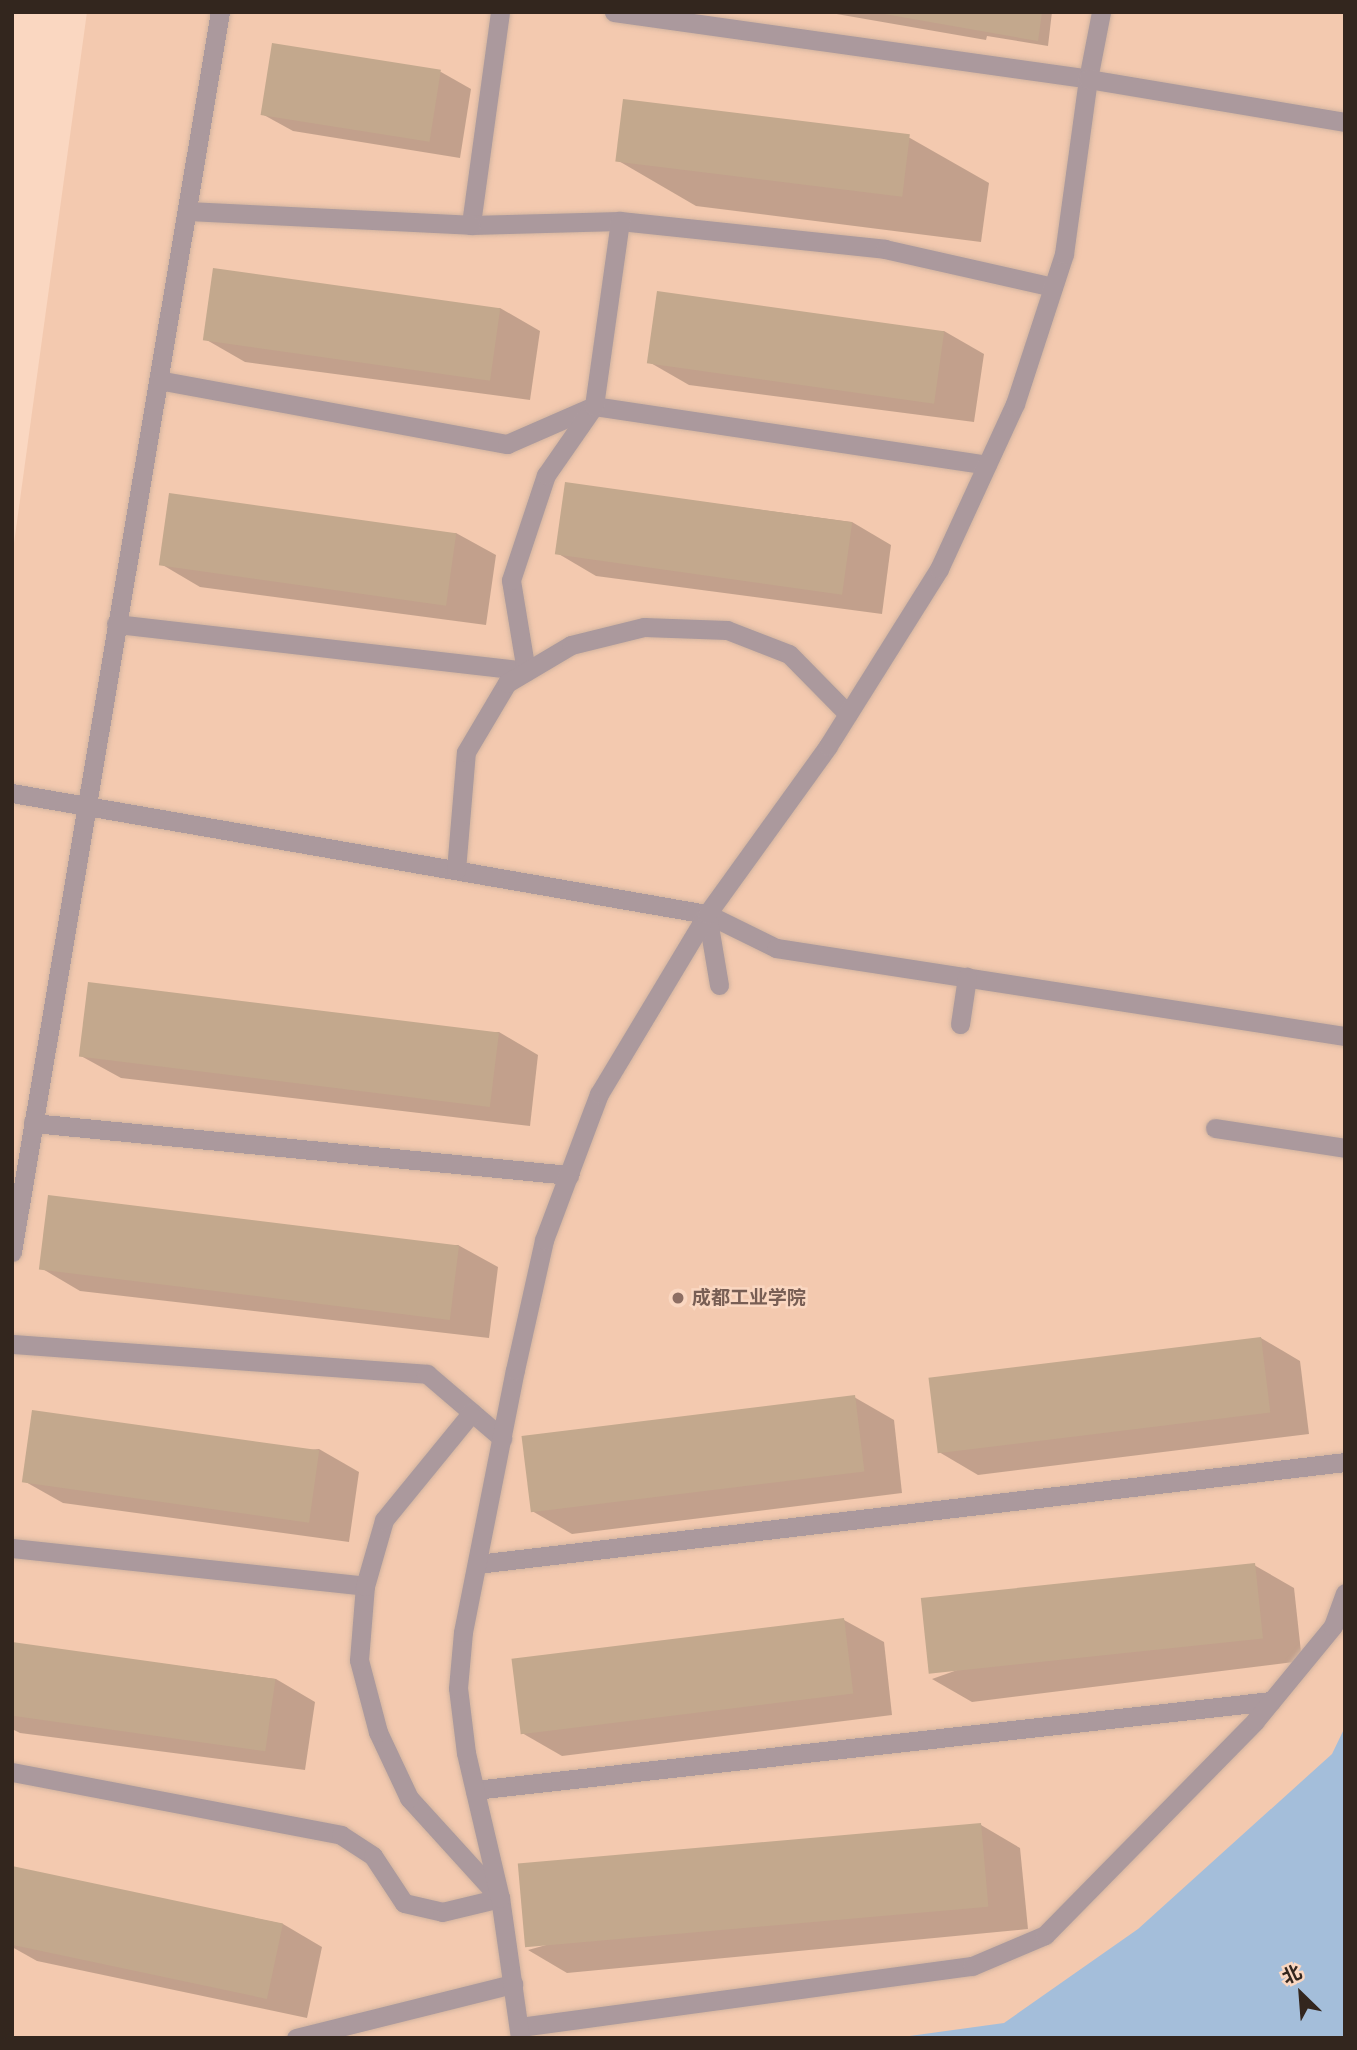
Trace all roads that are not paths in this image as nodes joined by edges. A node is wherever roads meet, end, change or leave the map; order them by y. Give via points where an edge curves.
1 (220, 12) edge
2 (500, 12) edge
3 (614, 12) edge
4 (1101, 12) edge
5 (1088, 79) junction
6 (1345, 122) edge
7 (187, 211) junction
8 (620, 221) junction
9 (471, 225) junction
10 (1053, 287) junction
11 (158, 380) junction
12 (594, 406) junction
13 (986, 465) junction
14 (116, 624) junction
15 (526, 671) junction
16 (848, 714) junction
17 (12, 793) edge
18 (86, 804) junction
19 (456, 870) junction
20 (706, 914) junction
21 (967, 977) junction
22 (719, 985) dead end
23 (960, 1024) dead end
24 (1345, 1036) edge
25 (33, 1123) junction
26 (1215, 1128) dead end
27 (1345, 1148) edge
28 (569, 1175) junction
29 (12, 1252) edge
30 (12, 1343) edge
31 (472, 1412) junction
32 (502, 1438) junction
33 (1345, 1462) edge
34 (12, 1548) edge
35 (477, 1564) junction
36 (365, 1586) junction
37 (1345, 1593) edge
38 (1271, 1701) junction
39 (12, 1772) edge
40 (475, 1790) junction
41 (500, 1898) junction
42 (513, 1984) junction
43 (520, 2033) edge
44 (296, 2038) edge

1 - 7 street
2 - 9 street
3 - 5 street
4 - 5 street
5 - 6 street
5 - 10 street via 1064,254
7 - 9 street
7 - 11 street
8 - 9 street
8 - 10 street via 885,249
8 - 12 street
10 - 13 street via 1015,404
11 - 12 street via 507,444
11 - 14 street
12 - 13 street
12 - 15 street via 546,475 511,580
13 - 16 street via 939,569
14 - 15 street
14 - 18 street
15 - 16 street via 571,645 644,627 726,630 789,654
15 - 19 street via 507,683 466,752
16 - 20 street
17 - 18 street
18 - 19 street
18 - 25 street
19 - 20 street
20 - 21 street via 775,948
20 - 22 street
20 - 28 street via 599,1094
21 - 23 street
21 - 24 street
25 - 28 street
25 - 29 street
26 - 27 street
28 - 32 street via 544,1240
30 - 31 street via 427,1374
31 - 32 street
31 - 36 street via 384,1520
32 - 35 street
33 - 35 street
34 - 36 street
35 - 40 street via 463,1632 458,1688
36 - 41 street via 359,1660 378,1732 409,1798
37 - 38 street via 1333,1626
38 - 40 street
38 - 43 street via 1045,1935 972,1966
39 - 41 street via 341,1835 373,1856 404,1903 442,1912
40 - 41 street
41 - 42 street
42 - 43 street
42 - 44 street

